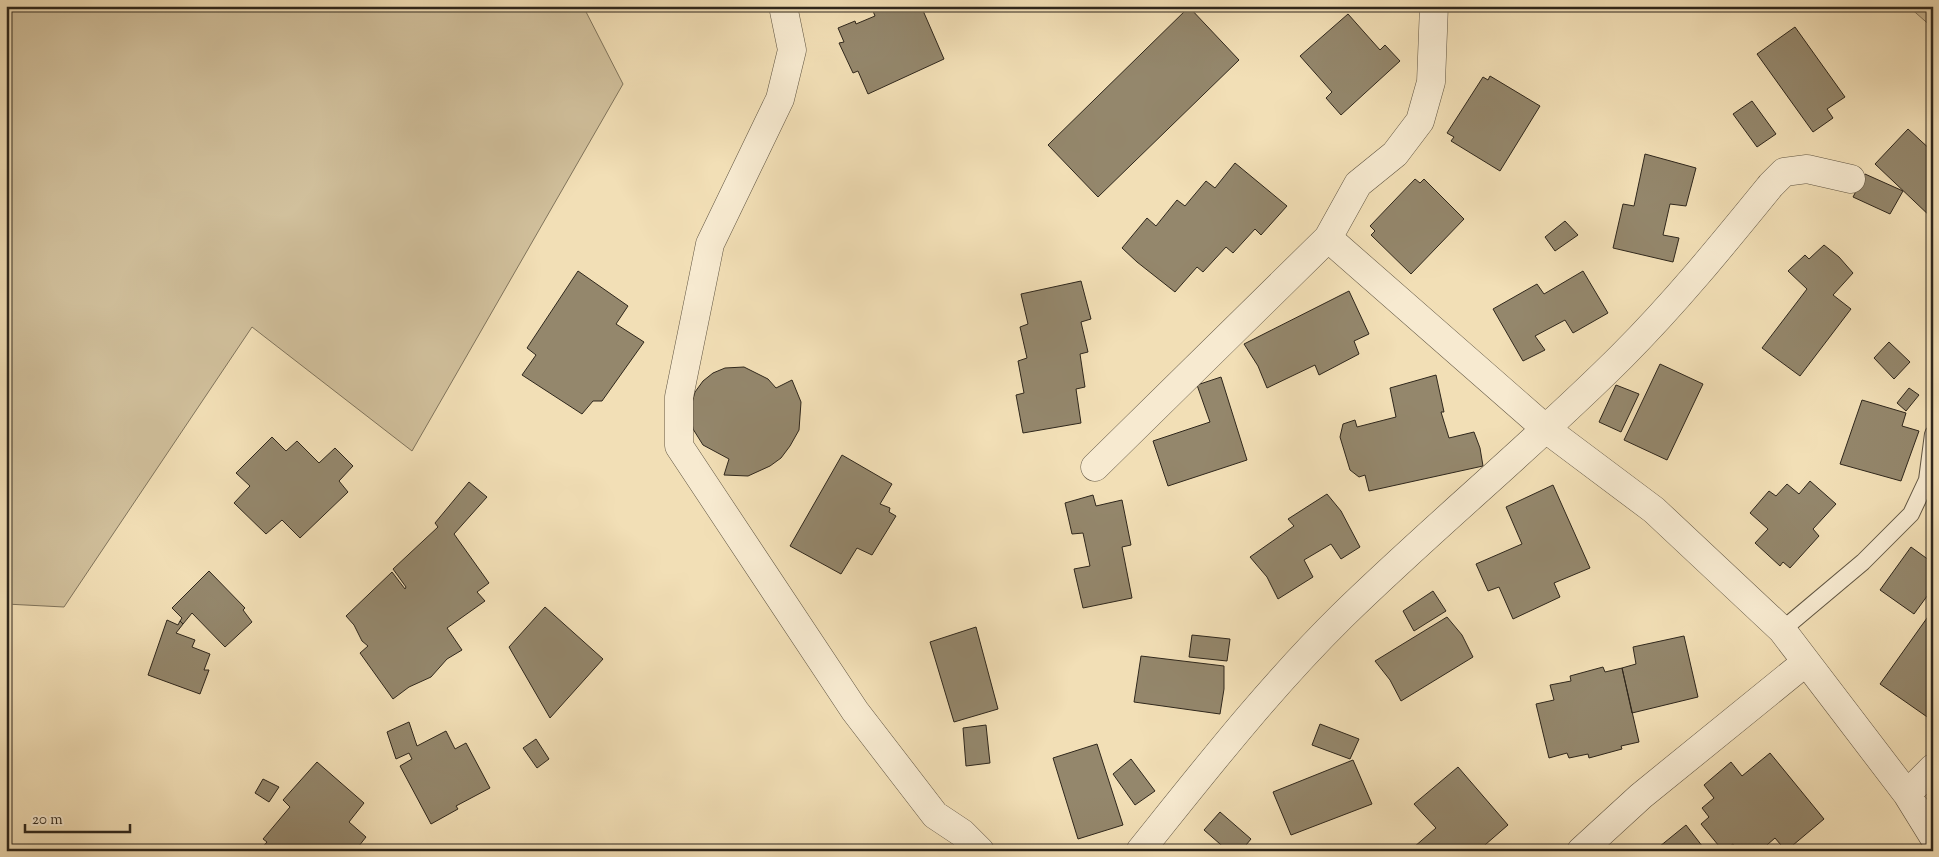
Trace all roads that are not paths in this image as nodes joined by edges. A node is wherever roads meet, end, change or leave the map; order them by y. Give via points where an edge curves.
1 (783, 6) edge
2 (1434, 6) edge
3 (1851, 179) dead end
4 (1328, 238) junction
5 (1546, 429) junction
6 (1933, 434) edge
7 (1095, 467) dead end
8 (1782, 630) junction
9 (1806, 662) junction
10 (1933, 768) edge
11 (1907, 794) junction
12 (1933, 836) edge
13 (980, 851) edge
14 (1140, 851) edge
15 (1581, 851) edge

1 - 13 street via 792,50 780,99 710,244 679,397 679,446 854,711 935,814
2 - 4 street via 1431,82 1420,120 1395,154 1358,184
3 - 5 street via 1807,169 1784,172 1696,278
4 - 5 street
4 - 7 street
5 - 8 street via 1654,510
5 - 14 street via 1341,617 1245,720
6 - 8 lane via 1927,480 1911,514 1863,562
8 - 9 street
9 - 11 street
9 - 15 street via 1641,796
10 - 11 street
11 - 12 street

